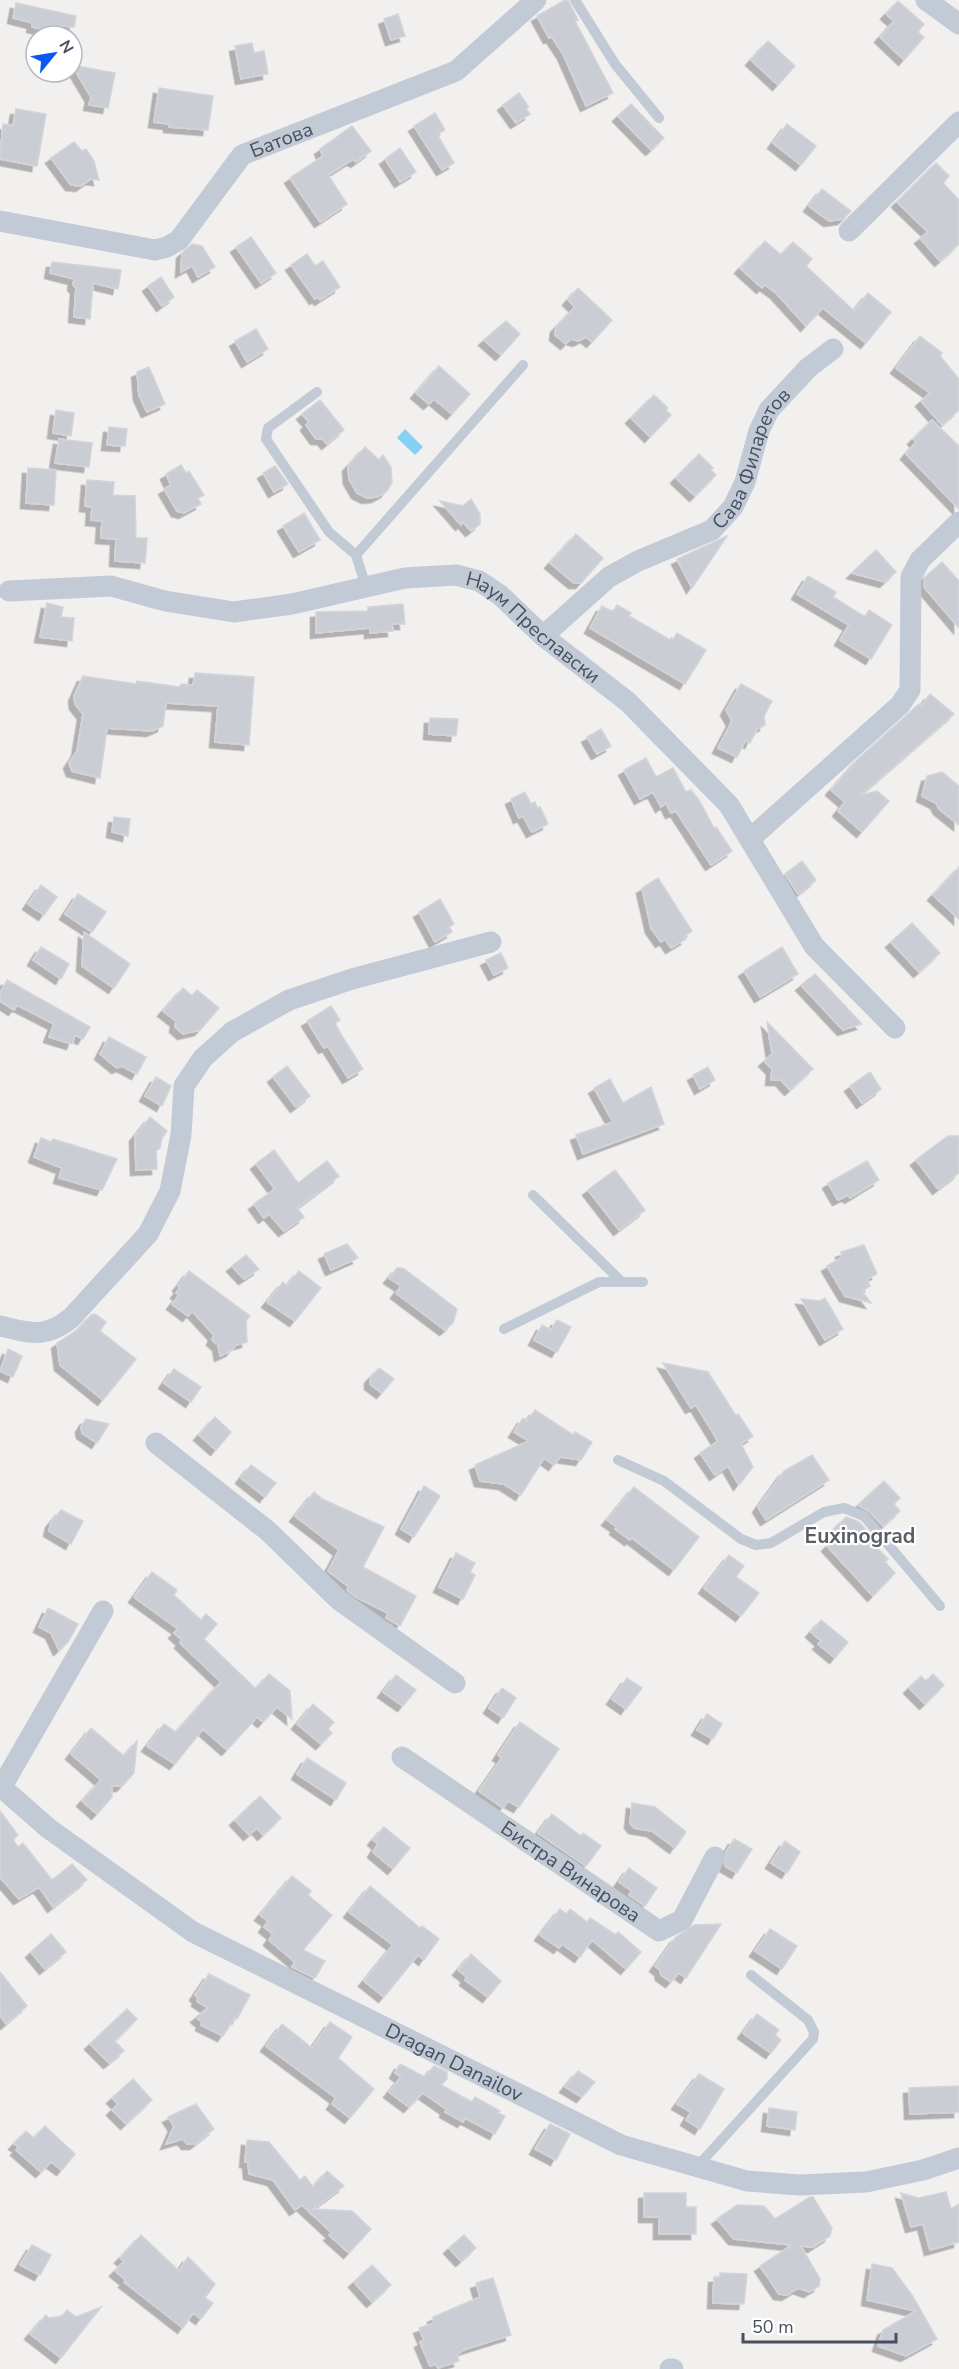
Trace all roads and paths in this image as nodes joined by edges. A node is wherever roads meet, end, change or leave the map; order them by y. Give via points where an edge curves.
1 (536, 0) edge
2 (574, 0) edge
3 (926, 0) edge
4 (959, 24) edge
5 (659, 118) dead end
6 (959, 122) edge
7 (0, 221) edge
8 (849, 231) dead end
9 (833, 349) dead end
10 (523, 365) dead end
11 (317, 392) dead end
12 (959, 522) edge
13 (356, 555) junction
14 (366, 587) junction
15 (9, 591) dead end
16 (543, 636) junction
17 (750, 838) junction
18 (491, 942) dead end
19 (895, 1028) dead end
20 (533, 1195) dead end
21 (622, 1282) junction
22 (643, 1282) dead end
23 (0, 1326) edge
24 (504, 1329) dead end
25 (156, 1443) dead end
26 (618, 1460) dead end
27 (940, 1606) dead end
28 (104, 1611) dead end
29 (455, 1683) dead end
30 (402, 1757) dead end
31 (1, 1787) edge
32 (715, 1857) dead end
33 (751, 1975) dead end
34 (959, 2158) edge
35 (696, 2169) junction

1 - 7 street, Батова via 456,71 242,154 179,240 168,247 155,250
2 - 5 lane via 615,64
3 - 4 street
6 - 8 street
9 - 16 street, Сава Филаретов via 769,410 745,482 733,507 712,530 609,577
10 - 13 lane
11 - 13 lane via 268,428 266,439 328,532
12 - 17 street via 920,560 911,577 910,690 900,705
13 - 14 lane
14 - 15 street, Наум Преславски via 234,612 165,601 111,586
14 - 16 street, Наум Преславски via 405,578 456,575 478,581 500,595
16 - 17 street, Наум Преславски via 628,702 729,805
17 - 19 street, Наум Преславски via 814,946
18 - 23 street via 289,1000 232,1032 203,1058 184,1086 181,1136 170,1191 148,1234 57,1329 44,1334
20 - 21 lane
21 - 22 lane
21 - 24 lane via 599,1282
25 - 29 street via 268,1531 339,1600
26 - 27 lane via 663,1481 741,1539 756,1545 771,1543 825,1512 844,1508 864,1516
28 - 31 street
30 - 32 street, Бистра Винарова via 659,1931 682,1920
31 - 35 street, Dragan Danailov via 48,1828 193,1932 621,2145
33 - 35 lane via 808,2020 813,2039
34 - 35 street, Dragan Danailov via 878,2180 800,2185 747,2181

